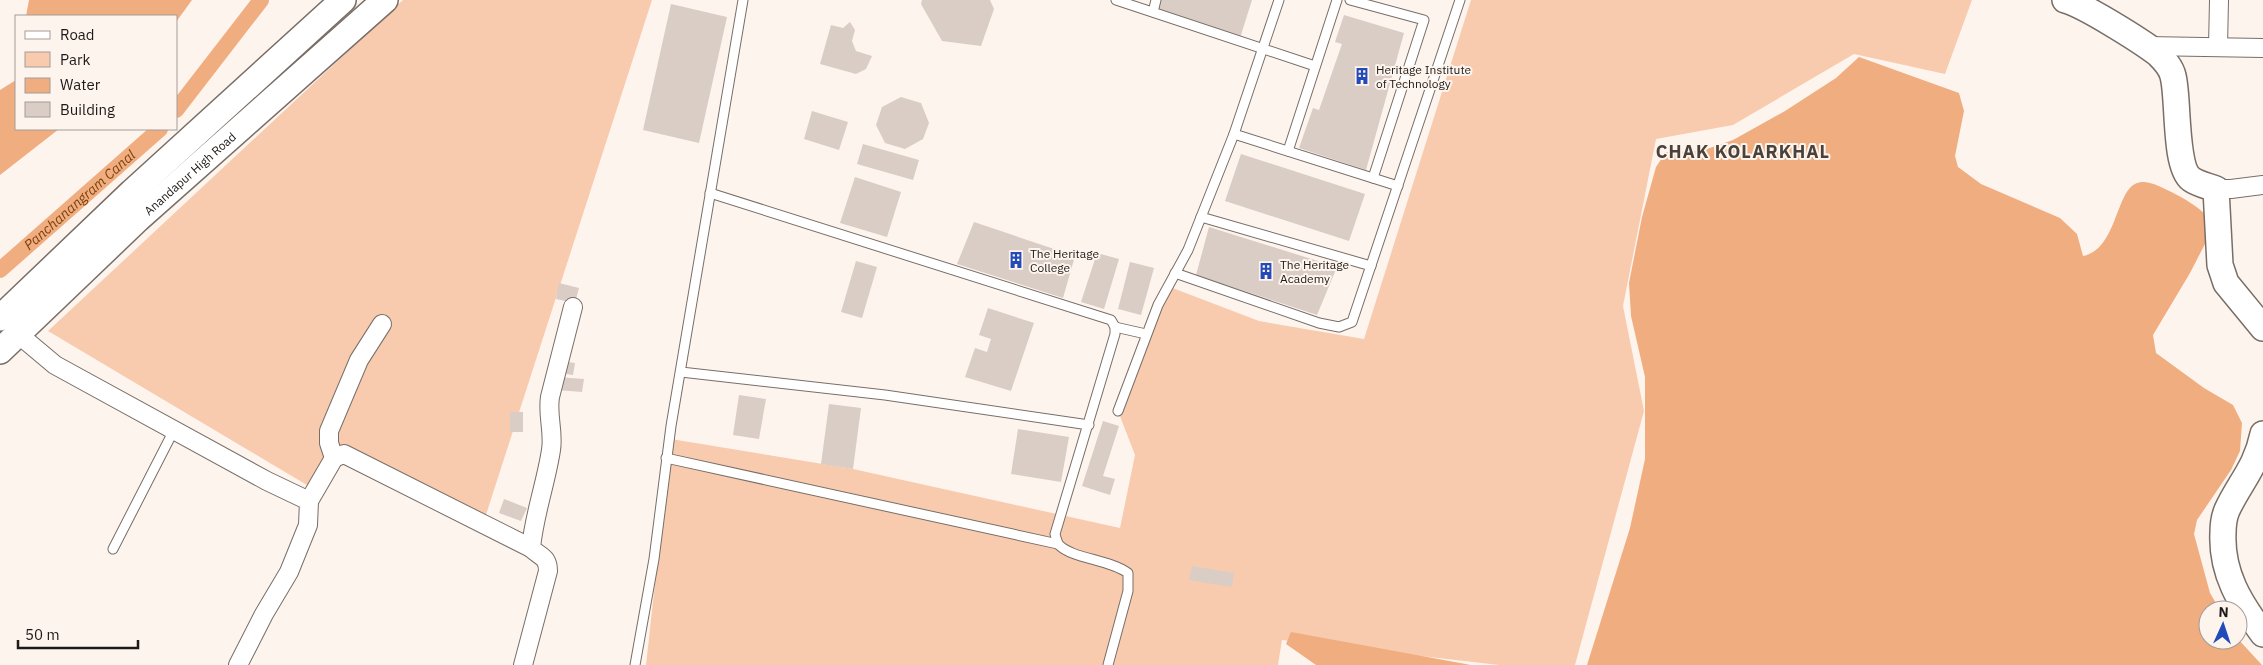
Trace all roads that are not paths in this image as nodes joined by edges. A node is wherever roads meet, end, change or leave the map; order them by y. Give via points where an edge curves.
1 (344, 0) edge
2 (385, 0) edge
3 (743, 0) edge
4 (1116, 0) edge
5 (1156, 0) edge
6 (1279, 0) edge
7 (1337, 0) edge
8 (1350, 0) edge
9 (1460, 0) edge
10 (2066, 0) edge
11 (2220, 0) edge
12 (1152, 12) junction
13 (2146, 46) junction
14 (2218, 47) junction
15 (2263, 48) edge
16 (1263, 50) junction
17 (1315, 66) junction
18 (1234, 134) junction
19 (1288, 151) junction
20 (1374, 178) junction
21 (2263, 185) edge
22 (1398, 186) junction
23 (2216, 188) junction
24 (710, 193) junction
25 (1201, 217) junction
26 (1371, 266) junction
27 (1175, 273) junction
28 (573, 307) dead end
29 (382, 324) dead end
30 (9, 326) edge
31 (1115, 327) junction
32 (2263, 328) edge
33 (1146, 334) junction
34 (0, 351) edge
35 (681, 372) junction
36 (1118, 412) dead end
37 (1088, 425) junction
38 (174, 430) junction
39 (2263, 434) edge
40 (334, 458) junction
41 (666, 458) junction
42 (309, 502) junction
43 (1058, 544) junction
44 (530, 548) junction
45 (113, 549) dead end
46 (2263, 634) edge
47 (238, 665) edge
48 (523, 665) edge
49 (635, 665) edge
50 (1108, 665) edge

1 - 30 main road, Anandapur High Road via 132,192
2 - 30 main road, Anandapur High Road via 138,220
3 - 24 lane
4 - 12 lane
5 - 12 lane
6 - 16 lane
7 - 17 lane
8 - 20 lane via 1424,20
9 - 22 lane
10 - 13 main road
11 - 14 street
12 - 16 lane
13 - 14 street
13 - 23 main road via 2166,63 2173,75 2180,155 2185,173 2191,180
14 - 15 street
16 - 17 lane
16 - 18 lane
17 - 19 lane
18 - 19 lane
18 - 25 lane
19 - 20 lane
20 - 22 lane
21 - 23 street
22 - 26 lane
23 - 32 main road via 2220,265 2226,283
24 - 31 lane via 1095,313 1111,320
24 - 35 lane
25 - 26 lane
25 - 27 lane
26 - 27 lane via 1352,322 1339,327
27 - 33 lane
28 - 44 street via 550,397 551,450
29 - 40 street via 359,360 329,431 328,443
30 - 34 main road, Anandapur High Road
30 - 38 street via 55,365
31 - 33 lane
31 - 37 lane
33 - 36 lane
35 - 37 lane via 885,395
35 - 41 lane
37 - 43 lane via 1055,534
38 - 42 street
38 - 45 lane
39 - 46 main road via 2254,464 2226,512 2222,549 2226,569 2242,606
40 - 42 street
40 - 44 street via 339,454 349,456
41 - 43 lane
41 - 49 lane via 654,558
42 - 47 street via 308,525 289,572
43 - 50 lane via 1118,566 1128,573 1128,591
44 - 48 street via 544,556 548,571

